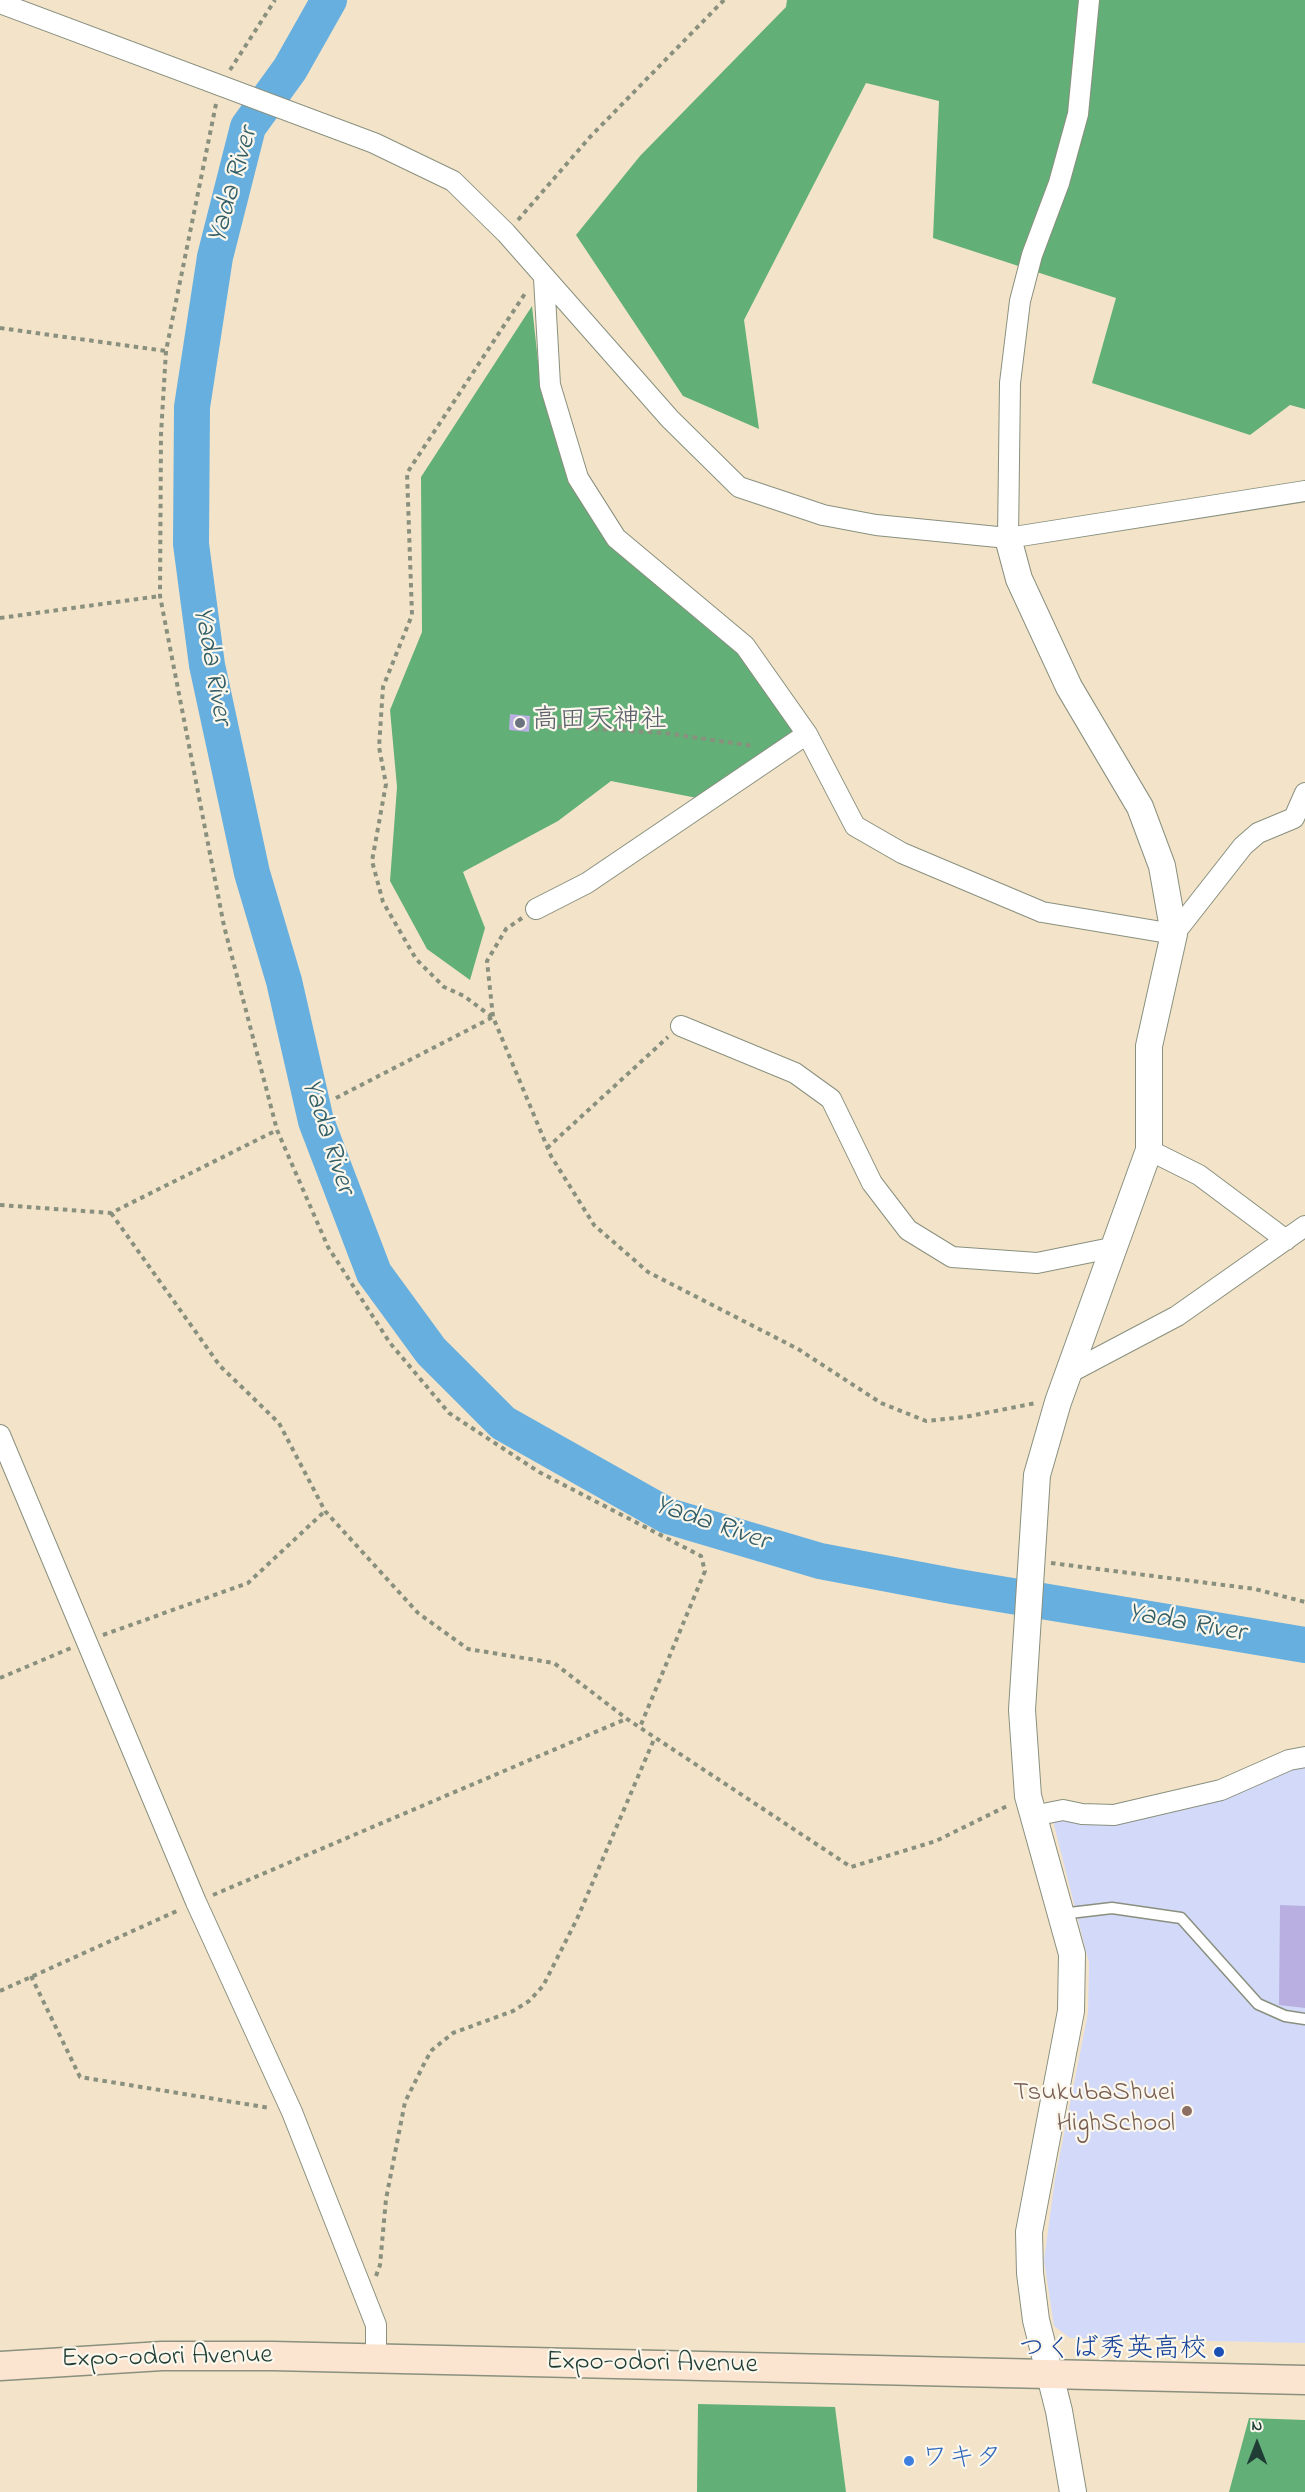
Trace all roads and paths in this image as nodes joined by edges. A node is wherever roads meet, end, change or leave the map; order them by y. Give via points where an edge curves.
1 (275, 0) edge
2 (724, 0) edge
3 (1089, 0) edge
4 (0, 3) edge
5 (223, 87) junction
6 (506, 233) junction
7 (542, 276) junction
8 (0, 328) edge
9 (166, 351) junction
10 (1305, 491) edge
11 (1008, 538) junction
12 (160, 596) junction
13 (0, 618) edge
14 (549, 726) dead end
15 (807, 734) junction
16 (784, 751) junction
17 (1305, 793) edge
18 (536, 909) joint
19 (1174, 934) junction
20 (493, 1017) junction
21 (681, 1026) joint
22 (336, 1098) dead end
23 (277, 1130) junction
24 (548, 1148) junction
25 (1149, 1150) junction
26 (0, 1205) edge
27 (111, 1213) junction
28 (1305, 1226) edge
29 (1286, 1240) junction
30 (1116, 1247) junction
31 (1071, 1372) junction
32 (1058, 1402) junction
33 (0, 1435) edge
34 (325, 1511) junction
35 (1033, 1561) junction
36 (1305, 1602) edge
37 (86, 1641) junction
38 (0, 1678) edge
39 (627, 1719) junction
40 (640, 1727) junction
41 (655, 1737) junction
42 (1305, 1757) edge
43 (1030, 1806) junction
44 (196, 1902) junction
45 (1061, 1914) junction
46 (31, 1976) junction
47 (0, 1991) edge
48 (1305, 2019) edge
49 (292, 2112) junction
50 (368, 2302) junction
51 (376, 2358) junction
52 (0, 2366) edge
53 (1048, 2374) junction
54 (1305, 2380) edge
55 (1073, 2492) edge

1 - 5 path
2 - 6 path via 590,137
3 - 11 street via 1078,114 1020,301 1010,383
4 - 5 street
5 - 6 street via 374,143 453,181
5 - 9 path
6 - 7 street
7 - 11 street via 670,419 739,488 823,515 866,523
7 - 15 street via 550,385 578,478 616,538 745,646
7 - 20 path via 504,322 407,473 412,615 383,687 379,747 386,784 372,861 383,902 416,959 444,987
8 - 9 path
9 - 12 path
10 - 11 street
11 - 19 street via 1019,579 1069,687 1140,807 1162,866
12 - 13 path
12 - 23 path via 224,926
14 - 16 path via 665,733
15 - 16 street
15 - 19 street via 855,826 902,852 1042,912
16 - 18 street via 587,883
17 - 19 street via 1294,818 1258,833 1243,846
18 - 20 path via 506,928 487,961
19 - 25 street via 1149,1046
20 - 22 path
20 - 24 path
21 - 24 path
21 - 30 street via 795,1072 831,1099 872,1183 908,1230 952,1257 1037,1263
23 - 27 path
23 - 40 path via 328,1247 390,1343 449,1413 538,1472 701,1556 705,1571
24 - 32 path via 594,1225 648,1272 798,1349 882,1403 926,1421
25 - 29 street via 1199,1175
25 - 30 street
26 - 27 path
27 - 34 path via 220,1366 279,1423
28 - 29 street
29 - 31 street via 1177,1316
30 - 31 street
31 - 32 street
32 - 35 street via 1037,1475
33 - 37 street
34 - 37 path via 248,1583
34 - 39 path via 418,1613 468,1649 554,1663
35 - 36 path via 1255,1588
35 - 43 street via 1022,1710
37 - 38 path
37 - 44 street
39 - 40 path
39 - 44 path
40 - 41 path
41 - 43 path via 851,1867
41 - 50 path via 591,1887 543,1986 513,2011 453,2033 432,2050 405,2102 386,2199 380,2265
42 - 43 street via 1289,1760 1221,1790 1114,1815
43 - 45 street
44 - 46 path
44 - 49 street
45 - 48 lane via 1112,1908 1181,1918 1258,2004 1285,2016
45 - 53 street via 1072,1954 1071,2011 1029,2232 1034,2308
46 - 47 path
46 - 49 path via 80,2077
49 - 50 street
50 - 51 street via 376,2325
51 - 52 main road, Expo-odori Avenue via 162,2356
51 - 53 main road, Expo-odori Avenue
53 - 54 main road, Expo-odori Avenue
53 - 55 street via 1059,2411

